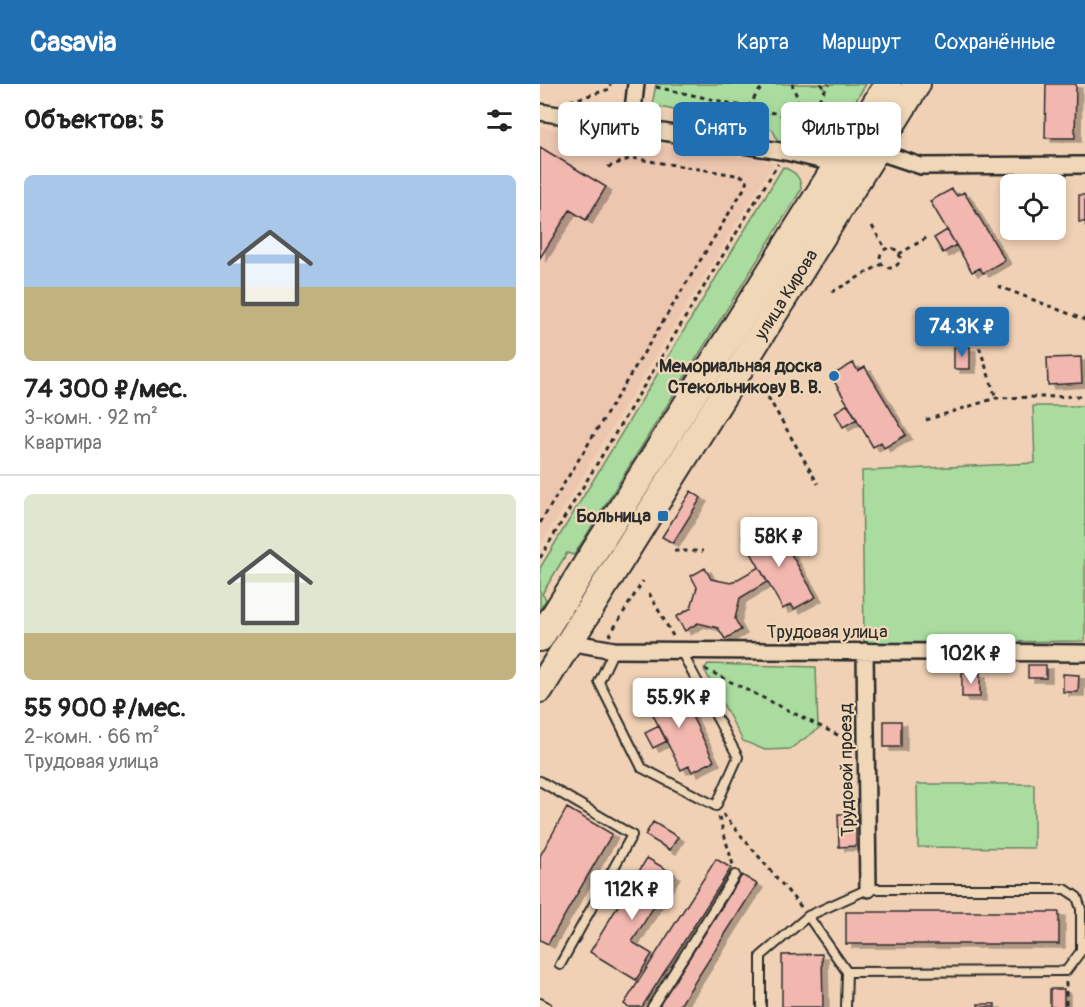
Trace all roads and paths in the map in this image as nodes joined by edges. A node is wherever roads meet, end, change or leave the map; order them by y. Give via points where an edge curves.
1 (610, 84) edge
2 (636, 84) edge
3 (661, 84) edge
4 (764, 84) edge
5 (792, 84) edge
6 (820, 84) edge
7 (829, 84) edge
8 (888, 84) edge
9 (917, 84) edge
10 (826, 88) junction
11 (569, 102) edge
12 (634, 102) edge
13 (725, 102) edge
14 (751, 102) edge
15 (799, 102) edge
16 (817, 102) edge
17 (901, 110) edge
18 (540, 112) edge
19 (558, 115) edge
20 (661, 131) edge
21 (781, 151) edge
22 (784, 156) edge
23 (803, 156) edge
24 (873, 156) edge
25 (891, 156) edge
26 (837, 164) junction
27 (1085, 165) edge
28 (606, 168) dead end
29 (862, 173) junction
30 (872, 226) dead end
31 (928, 237) dead end
32 (885, 248) junction
33 (899, 254) junction
34 (882, 264) junction
35 (998, 286) dead end
36 (832, 292) dead end
37 (950, 314) dead end
38 (1085, 320) edge
39 (1085, 396) edge
40 (768, 397) dead end
41 (996, 398) junction
42 (926, 420) dead end
43 (661, 446) junction
44 (682, 461) junction
45 (818, 484) dead end
46 (540, 523) edge
47 (674, 551) dead end
48 (703, 551) dead end
49 (540, 558) edge
50 (643, 581) dead end
51 (648, 593) dead end
52 (540, 638) edge
53 (569, 642) junction
54 (608, 649) junction
55 (687, 651) junction
56 (865, 651) junction
57 (1085, 653) edge
58 (543, 674) edge
59 (866, 748) junction
60 (540, 781) edge
61 (716, 806) junction
62 (735, 875) joint
63 (868, 889) junction
64 (808, 916) junction
65 (560, 965) dead end
66 (1066, 971) junction
67 (847, 972) junction
68 (540, 1003) edge
69 (547, 1007) edge
70 (652, 1007) edge
71 (761, 1007) edge
72 (846, 1007) edge
73 (1066, 1007) edge

1 - 11 path via 610,89
2 - 12 street
3 - 13 path via 656,87
4 - 14 path
5 - 15 path
6 - 10 path
7 - 10 path
8 - 26 main road, улица Кирова
9 - 17 main road, улица Кирова
10 - 16 path
18 - 19 street
20 - 21 street
22 - 49 path
23 - 26 street
24 - 29 main road, улица Кирова
25 - 27 street via 921,166
26 - 29 main road
26 - 43 main road, улица Кирова
28 - 46 path via 631,158 747,180
29 - 44 main road, улица Кирова
30 - 32 path
31 - 33 path
32 - 33 path via 891,247
32 - 34 path via 880,254
33 - 34 path via 896,267
34 - 36 path
35 - 38 path
37 - 41 path via 978,343
39 - 41 path
40 - 45 path
41 - 42 path
43 - 44 main road via 665,462
43 - 52 main road, улица Кирова
44 - 53 main road, улица Кирова
47 - 48 path
50 - 54 path
51 - 55 path
53 - 54 street, Трудовая улица
53 - 58 main road, улица Кирова
54 - 55 street, Трудовая улица
54 - 61 lane via 599,682 642,768
55 - 56 street, Трудовая улица
55 - 59 path via 704,669
55 - 61 lane via 738,757
56 - 57 street, Трудовая улица
56 - 59 street, Трудовой проезд
59 - 63 street, Трудовой проезд
60 - 65 lane via 632,836
61 - 62 path
61 - 64 path
62 - 70 lane
63 - 64 lane
63 - 66 lane via 1065,888 1077,897 1081,909 1081,951
64 - 67 lane
64 - 71 lane via 761,956
66 - 67 lane
66 - 73 path
67 - 72 lane
68 - 69 lane

